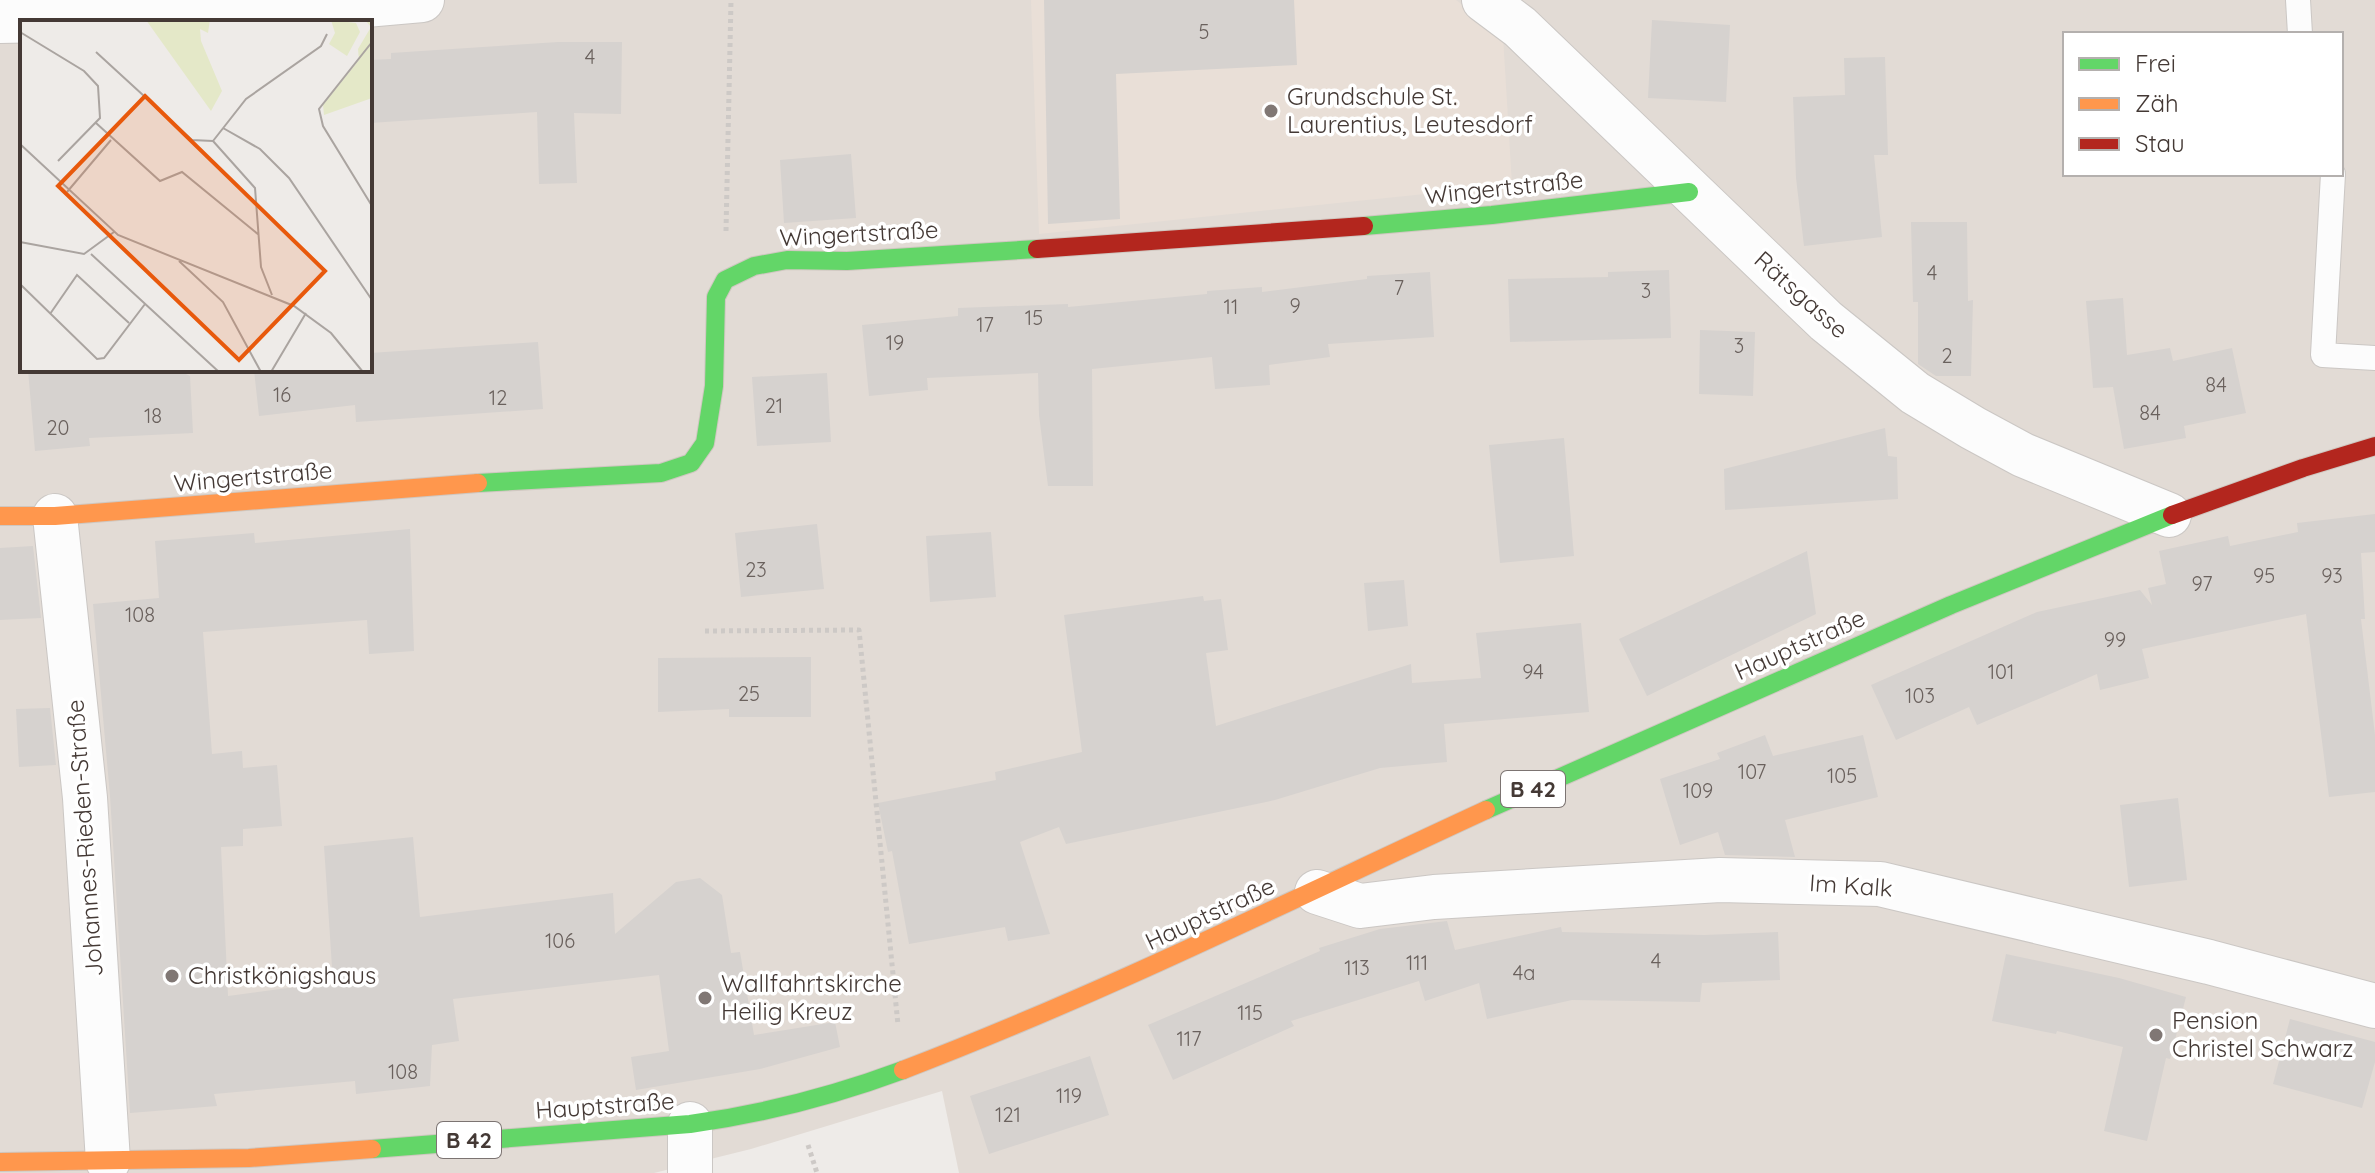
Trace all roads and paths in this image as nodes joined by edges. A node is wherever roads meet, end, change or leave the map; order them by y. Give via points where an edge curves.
1 (422, 0) edge
2 (731, 0) edge
3 (1484, 0) edge
4 (2298, 0) edge
5 (49, 20) edge
6 (0, 21) edge
7 (20, 21) edge
8 (2300, 32) edge
9 (2333, 176) edge
10 (1689, 192) junction
11 (725, 280) junction
12 (2375, 358) edge
13 (2375, 446) edge
14 (2169, 515) junction
15 (0, 516) edge
16 (55, 516) junction
17 (705, 631) dead end
18 (1317, 892) junction
19 (2375, 1006) edge
20 (903, 1071) junction
21 (690, 1124) junction
22 (108, 1161) junction
23 (0, 1162) edge
24 (690, 1173) edge

1 - 5 street via 243,16
2 - 11 path
3 - 10 street, Rätsgasse via 1520,27
4 - 8 lane
6 - 7 street
9 - 12 lane via 2323,355
10 - 11 main road, Wingertstraße via 1267,235 847,261 787,260 754,266
10 - 14 street, Rätsgasse via 1826,321 1915,393 2023,455
11 - 16 main road, Wingertstraße via 716,297 714,386 705,443 691,463 661,473
13 - 14 main road, Hauptstraße / B 42
14 - 18 main road, Hauptstraße / B 42 via 2042,565 1519,795
15 - 16 main road, Wingertstraße
16 - 22 street, Johannes-Rieden-Straße via 85,798
17 - 20 path via 859,630
18 - 19 street, Im Kalk via 1360,906 1720,880 1880,884
18 - 20 main road, Hauptstraße / B 42 via 1111,986
20 - 21 main road, Hauptstraße / B 42 via 781,1110
21 - 22 main road, Hauptstraße / B 42 via 249,1158
21 - 24 street
22 - 23 main road, Hauptstraße / B 42

